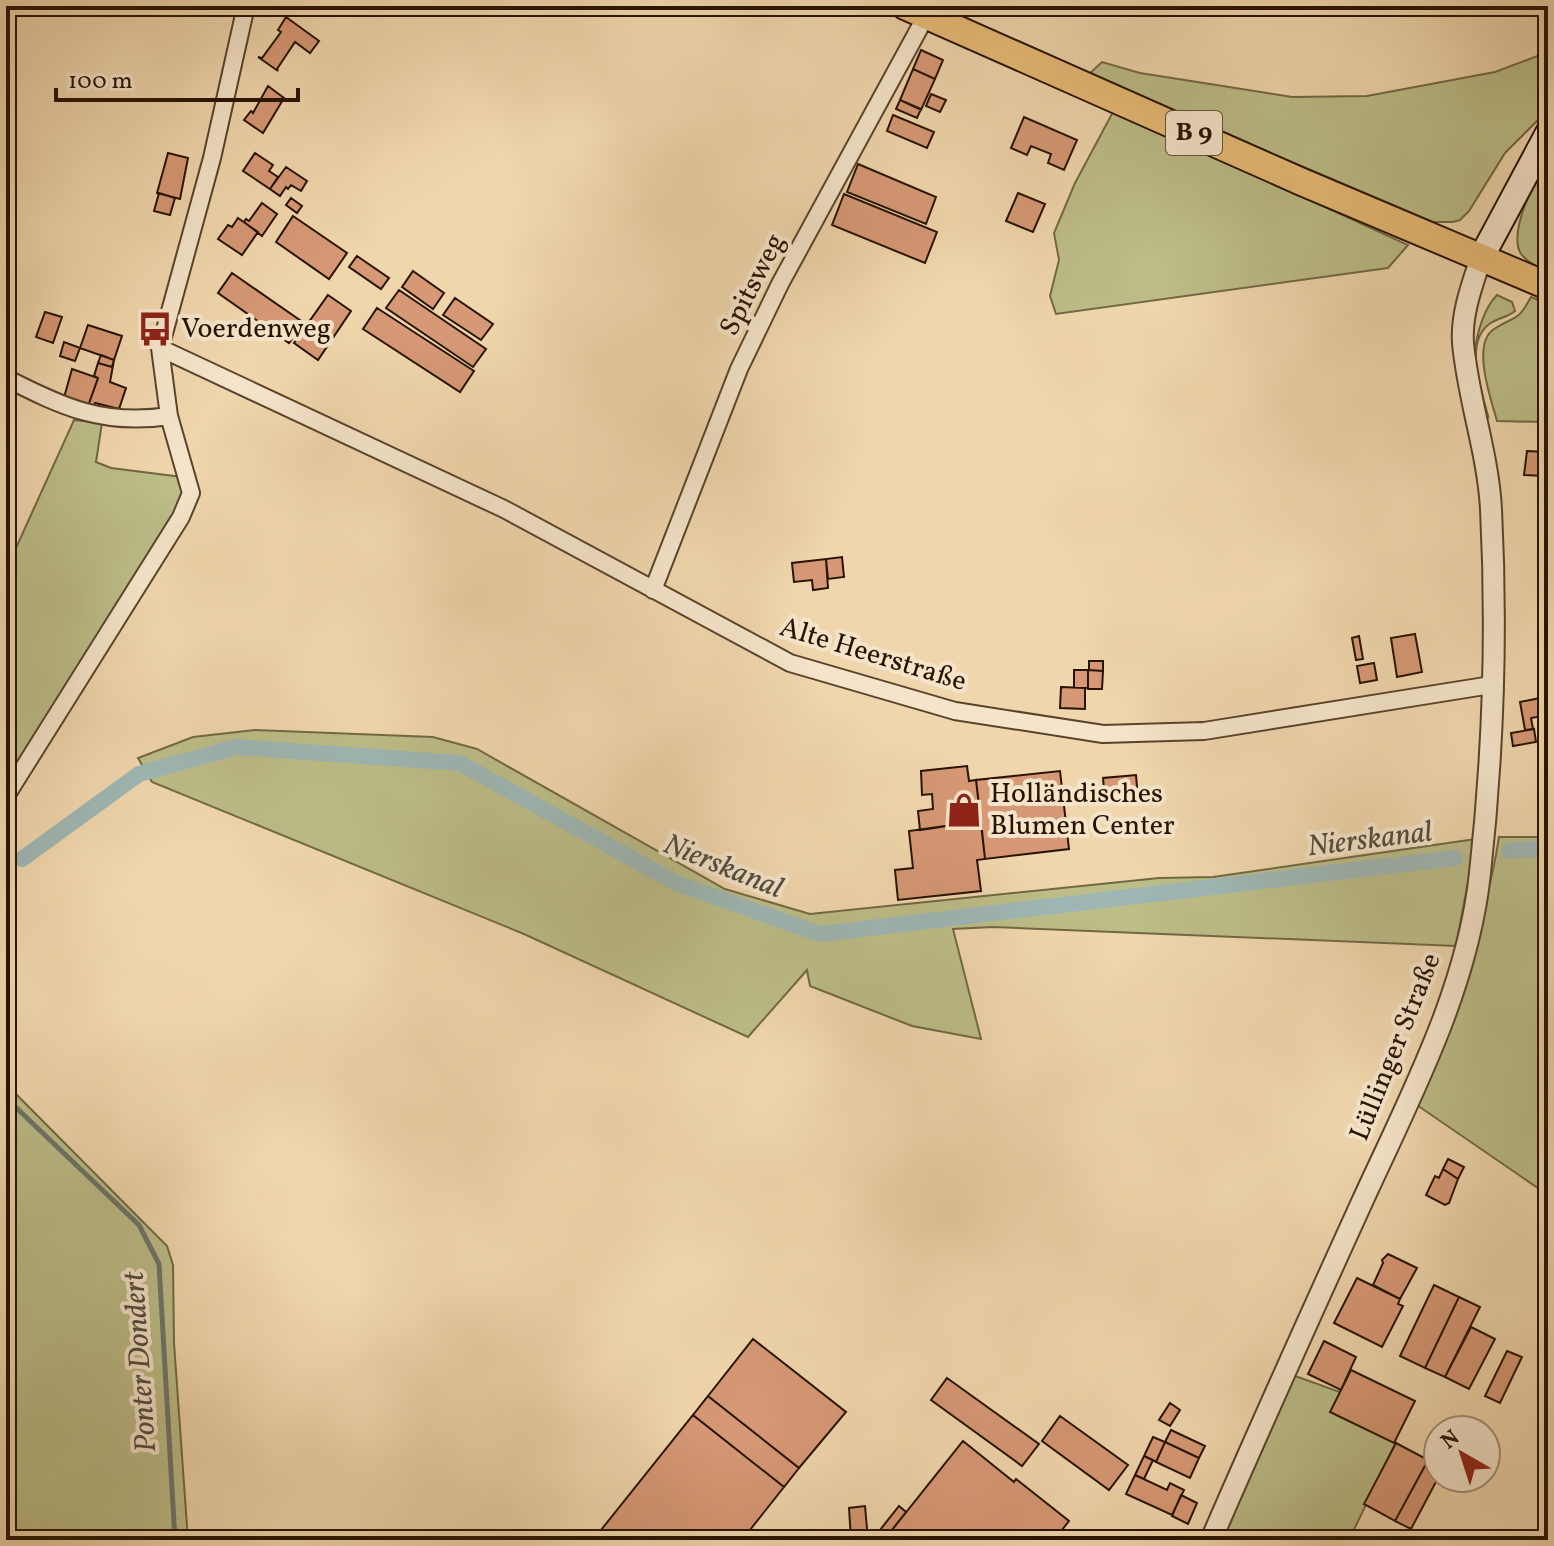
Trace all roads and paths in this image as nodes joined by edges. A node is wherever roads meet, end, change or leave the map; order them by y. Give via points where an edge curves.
1 (246, 6) edge
2 (916, 11) edge
3 (1548, 133) edge
4 (1481, 258) junction
5 (1548, 286) edge
6 (160, 348) junction
7 (6, 378) edge
8 (169, 416) junction
9 (653, 590) junction
10 (1491, 685) junction
11 (6, 796) edge
12 (1211, 1540) edge

1 - 6 street via 212,158
2 - 4 main road, B 9
2 - 9 street, Spitsweg via 739,369
3 - 4 main road
4 - 5 main road, B 9
4 - 10 street, Lüllinger Straße via 1466,303 1463,341 1491,501
6 - 8 street
6 - 9 street, Alte Heerstraße via 504,509
7 - 8 street via 92,416
8 - 11 street via 191,493 187,505
9 - 10 street, Alte Heerstraße via 790,663 955,711 1103,734 1204,731
10 - 12 street, Lüllinger Straße via 1480,877 1445,1016

